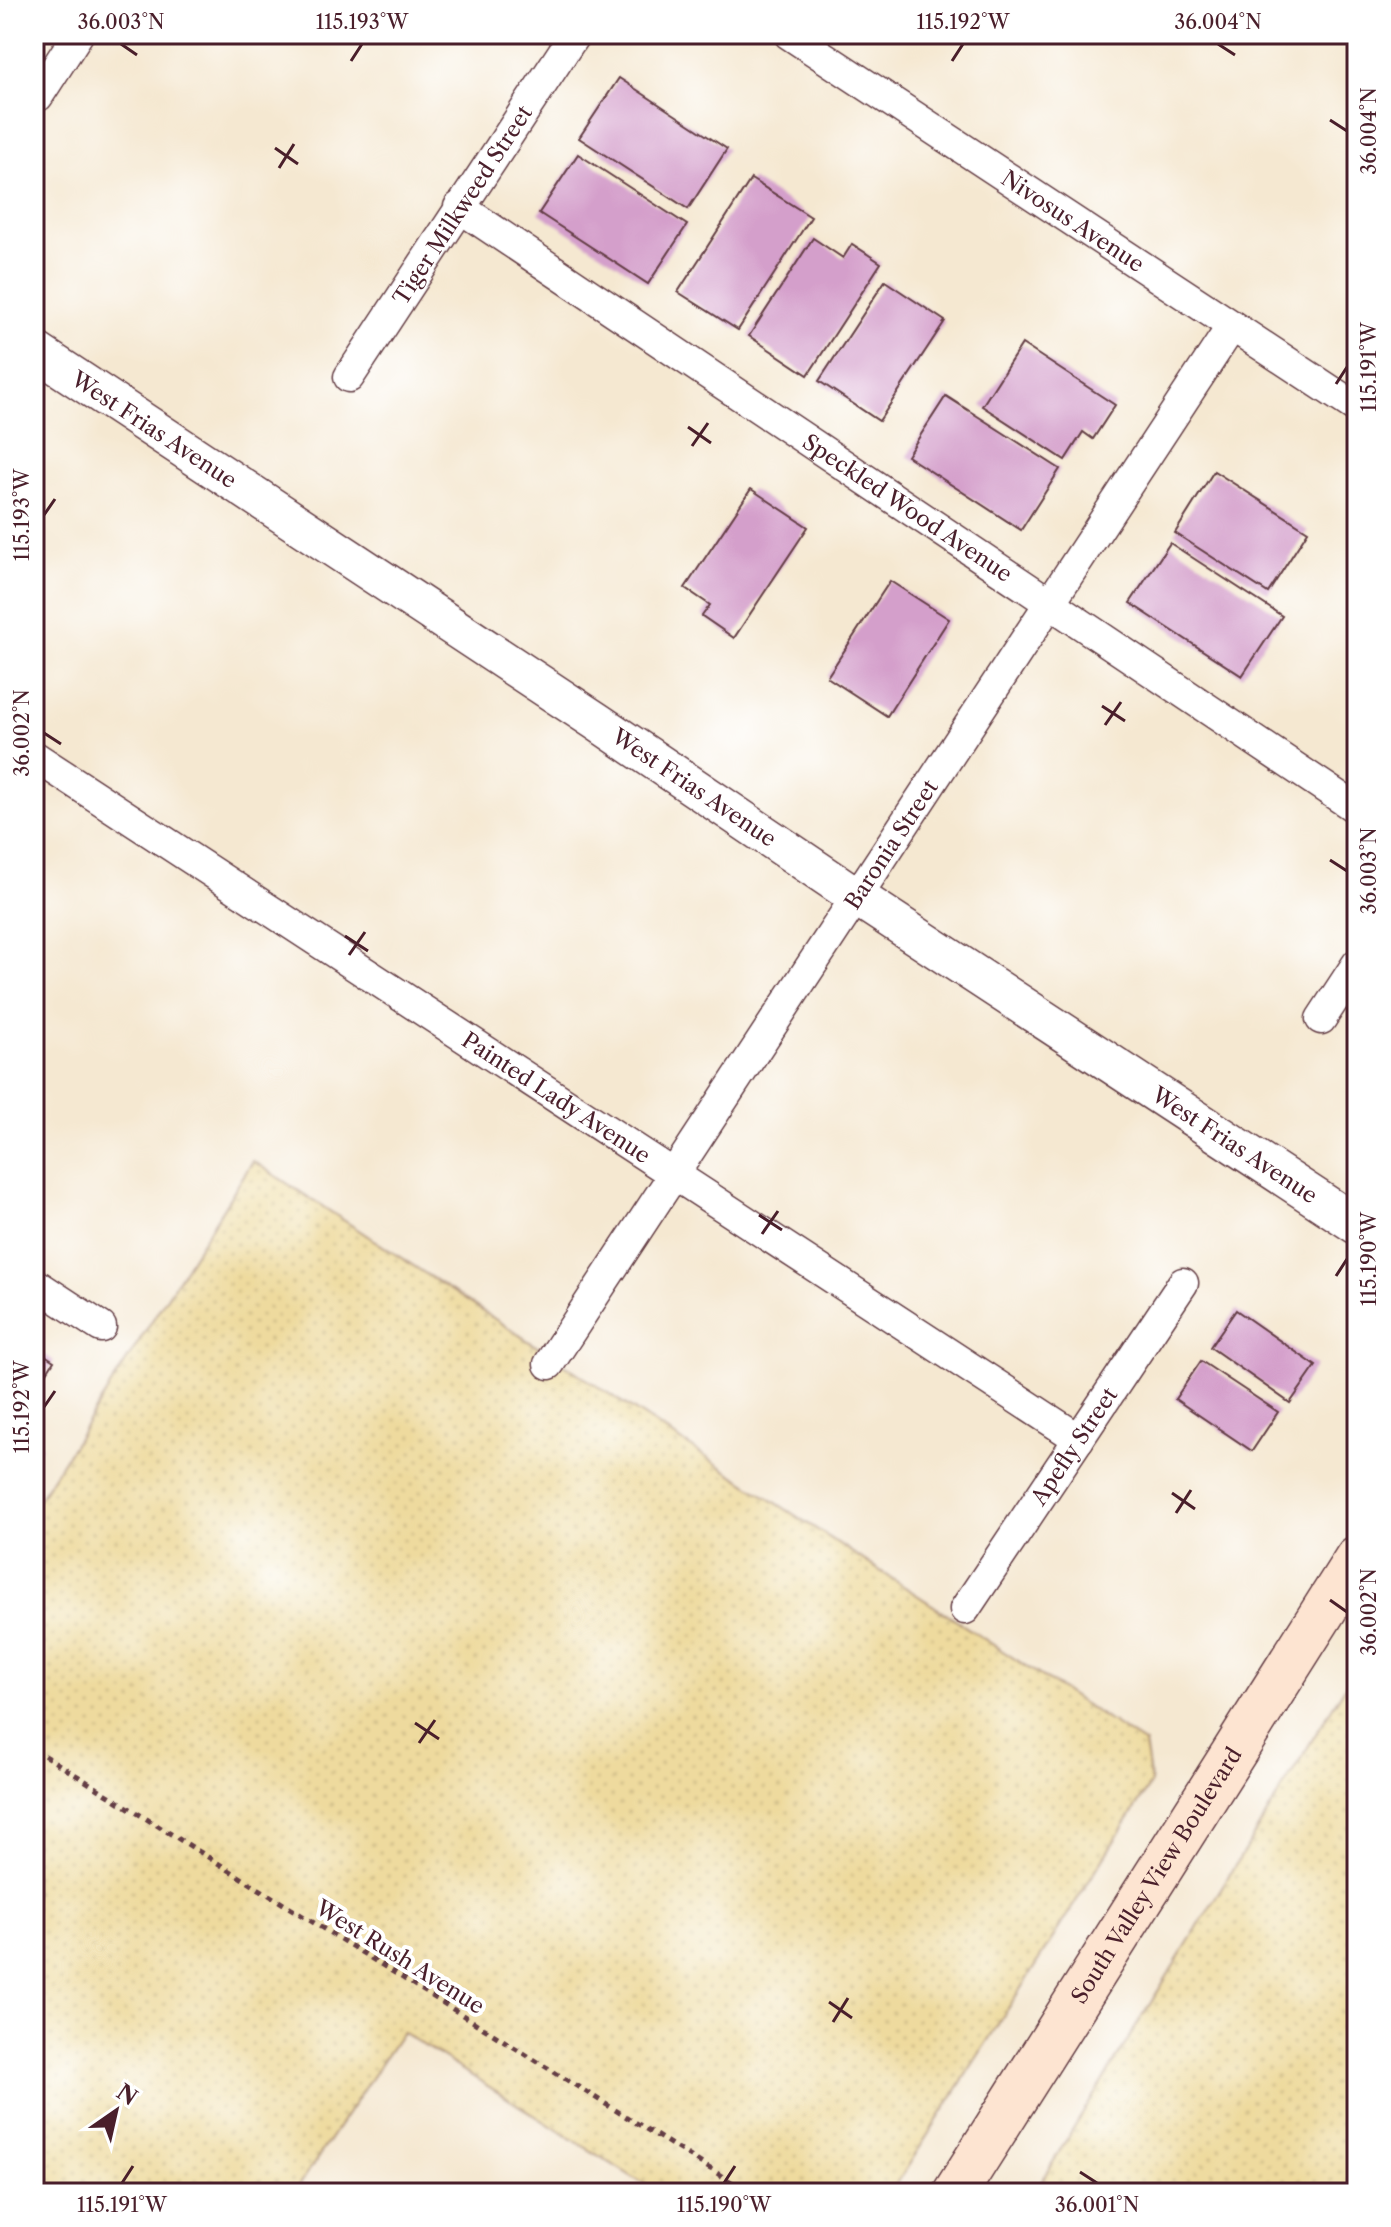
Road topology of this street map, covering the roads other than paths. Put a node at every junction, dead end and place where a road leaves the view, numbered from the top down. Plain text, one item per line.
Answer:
1 (78, 34) edge
2 (575, 34) edge
3 (789, 34) edge
4 (38, 96) dead end
5 (459, 207) junction
6 (1232, 326) junction
7 (34, 350) edge
8 (349, 377) dead end
9 (1357, 408) edge
10 (1049, 603) junction
11 (34, 756) edge
12 (1357, 809) edge
13 (857, 897) junction
14 (1357, 964) edge
15 (1321, 1019) dead end
16 (674, 1175) junction
17 (1357, 1225) edge
18 (34, 1283) edge
19 (1183, 1283) dead end
20 (101, 1327) dead end
21 (549, 1364) dead end
22 (1079, 1439) junction
23 (1357, 1558) edge
24 (965, 1609) dead end
25 (955, 2193) edge

1 - 4 street
2 - 5 street, Tiger Milkweed Street
3 - 6 street, Nivosus Avenue
5 - 8 street, Tiger Milkweed Street
5 - 10 street, Speckled Wood Avenue
6 - 9 street, Nivosus Avenue
6 - 10 street, Baronia Street
7 - 13 street, West Frias Avenue
10 - 12 street, Speckled Wood Avenue
10 - 13 street, Baronia Street
11 - 16 street, Painted Lady Avenue
13 - 16 street, Baronia Street
13 - 17 street, West Frias Avenue
14 - 15 street
16 - 21 street, Baronia Street
16 - 22 street, Painted Lady Avenue
18 - 20 street
19 - 22 street, Apefly Street
22 - 24 street, Apefly Street
23 - 25 main road, South Valley View Boulevard

